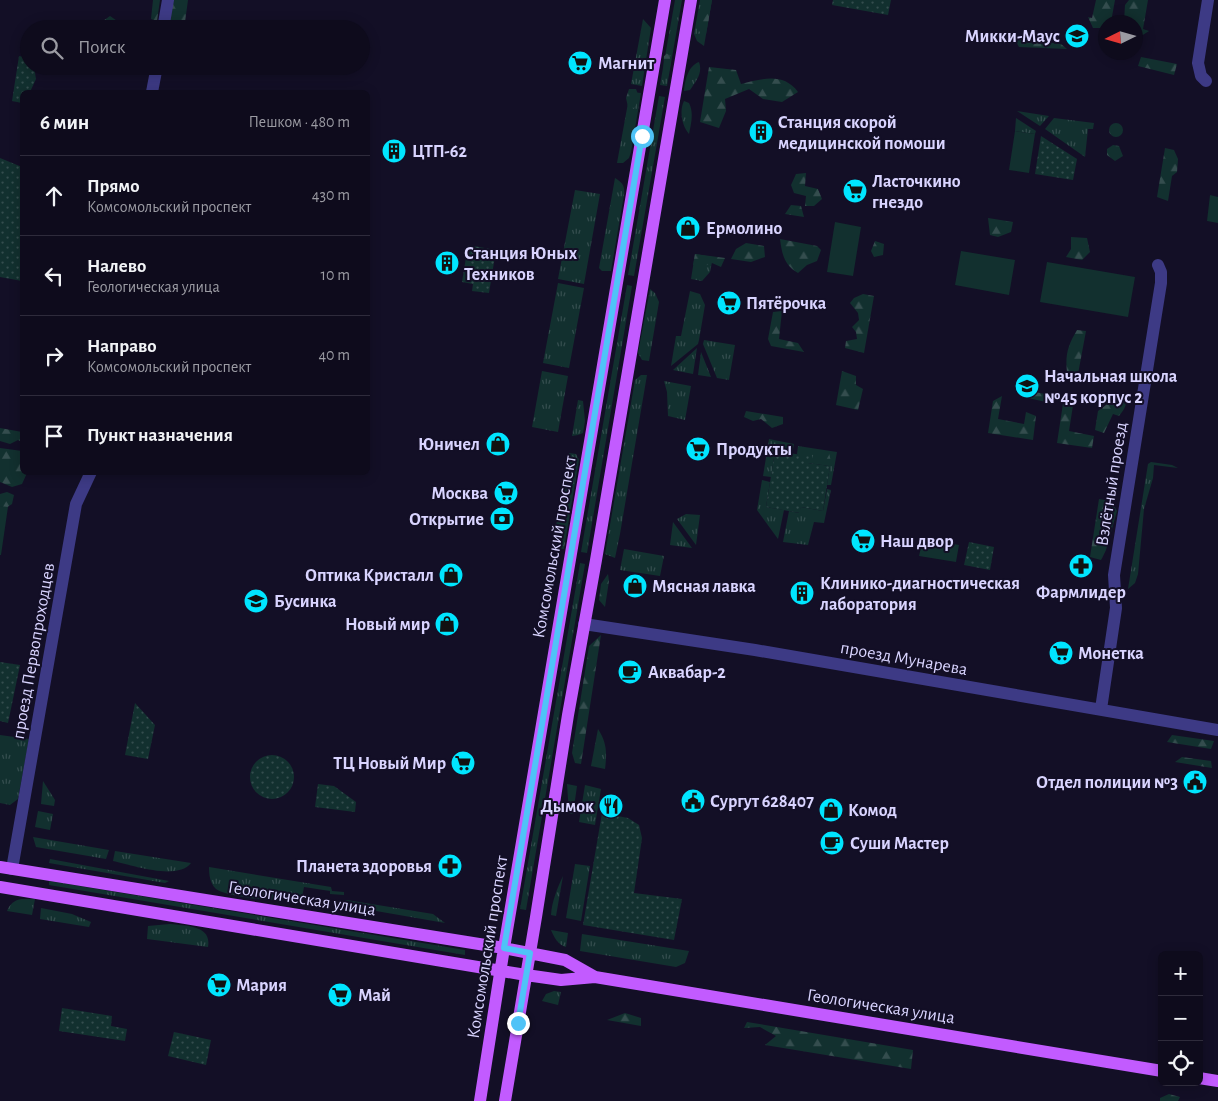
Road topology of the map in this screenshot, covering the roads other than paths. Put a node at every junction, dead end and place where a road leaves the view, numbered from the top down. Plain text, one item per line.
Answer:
1 (168, 0) edge
2 (665, 0) edge
3 (691, 0) edge
4 (1208, 0) edge
5 (165, 20) edge
6 (155, 75) edge
7 (1206, 81) dead end
8 (152, 90) edge
9 (1158, 265) dead end
10 (90, 475) edge
11 (584, 624) junction
12 (1101, 709) junction
13 (1218, 730) edge
14 (6, 868) edge
15 (0, 886) edge
16 (504, 948) junction
17 (530, 953) junction
18 (500, 970) junction
19 (526, 975) junction
20 (595, 976) junction
21 (1158, 1070) edge
22 (1203, 1079) edge
23 (1218, 1081) edge
24 (480, 1101) edge
25 (505, 1101) edge

1 - 5 street
2 - 16 main road, Комсомольский проспект
3 - 11 main road
4 - 7 street
6 - 8 street
9 - 12 street, Взлётный проезд
10 - 14 street, проезд Первопроходцев
11 - 12 street, проезд Мунарева
11 - 17 main road
12 - 13 street, проезд Мунарева
14 - 16 main road, Геологическая улица
15 - 18 main road, Геологическая улица
16 - 17 main road, Геологическая улица
16 - 18 main road, Комсомольский проспект
17 - 19 main road
17 - 20 main road, Геологическая улица
18 - 19 main road, Геологическая улица
18 - 24 main road, Комсомольский проспект
19 - 20 main road, Геологическая улица
19 - 25 main road
20 - 21 main road, Геологическая улица
22 - 23 main road

